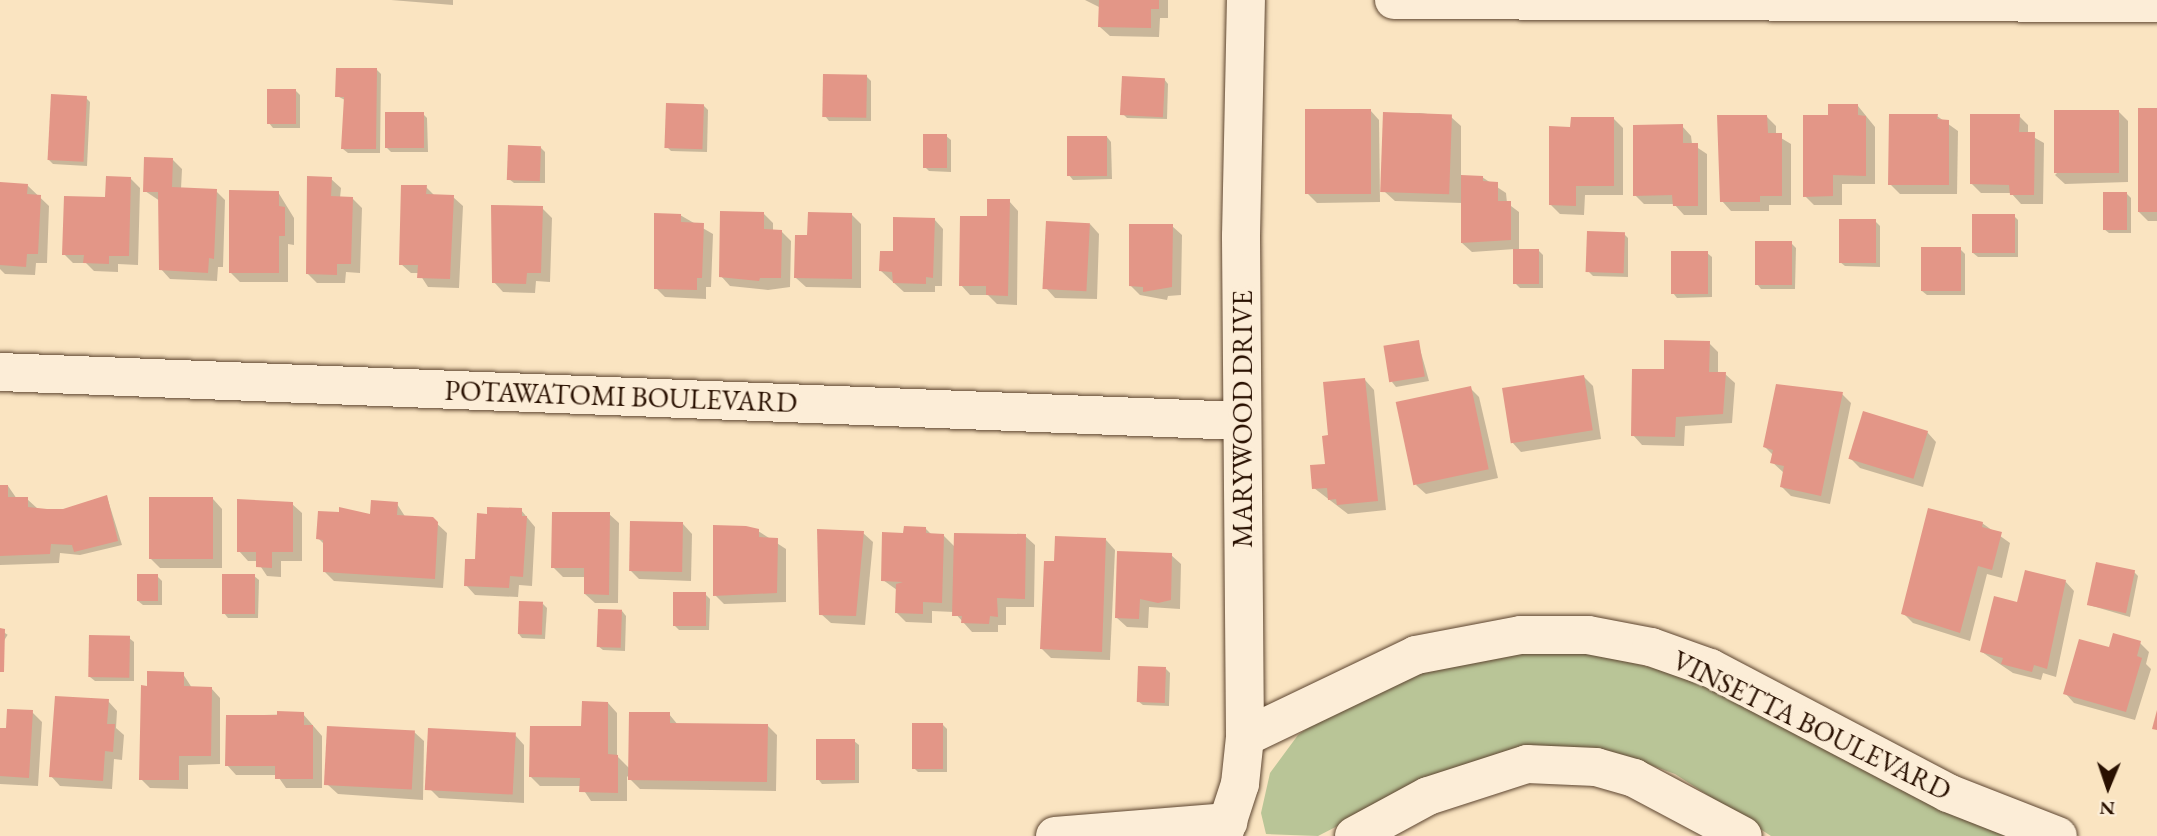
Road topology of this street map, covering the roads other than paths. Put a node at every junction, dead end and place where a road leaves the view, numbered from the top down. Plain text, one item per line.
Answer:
1 (1246, 0) edge
2 (1394, 0) edge
3 (2157, 3) edge
4 (0, 372) edge
5 (1242, 421) junction
6 (1245, 737) junction
7 (1226, 829) edge
8 (1055, 836) edge
9 (1354, 836) edge
10 (1743, 836) edge
11 (2058, 836) edge

1 - 5 street, MARYWOOD DRIVE
2 - 3 street
4 - 5 street, POTAWATOMI BOULEVARD
5 - 6 street, MARYWOOD DRIVE
6 - 7 street, MARYWOOD DRIVE
6 - 11 street, VINSETTA BOULEVARD
7 - 8 street
9 - 10 street

